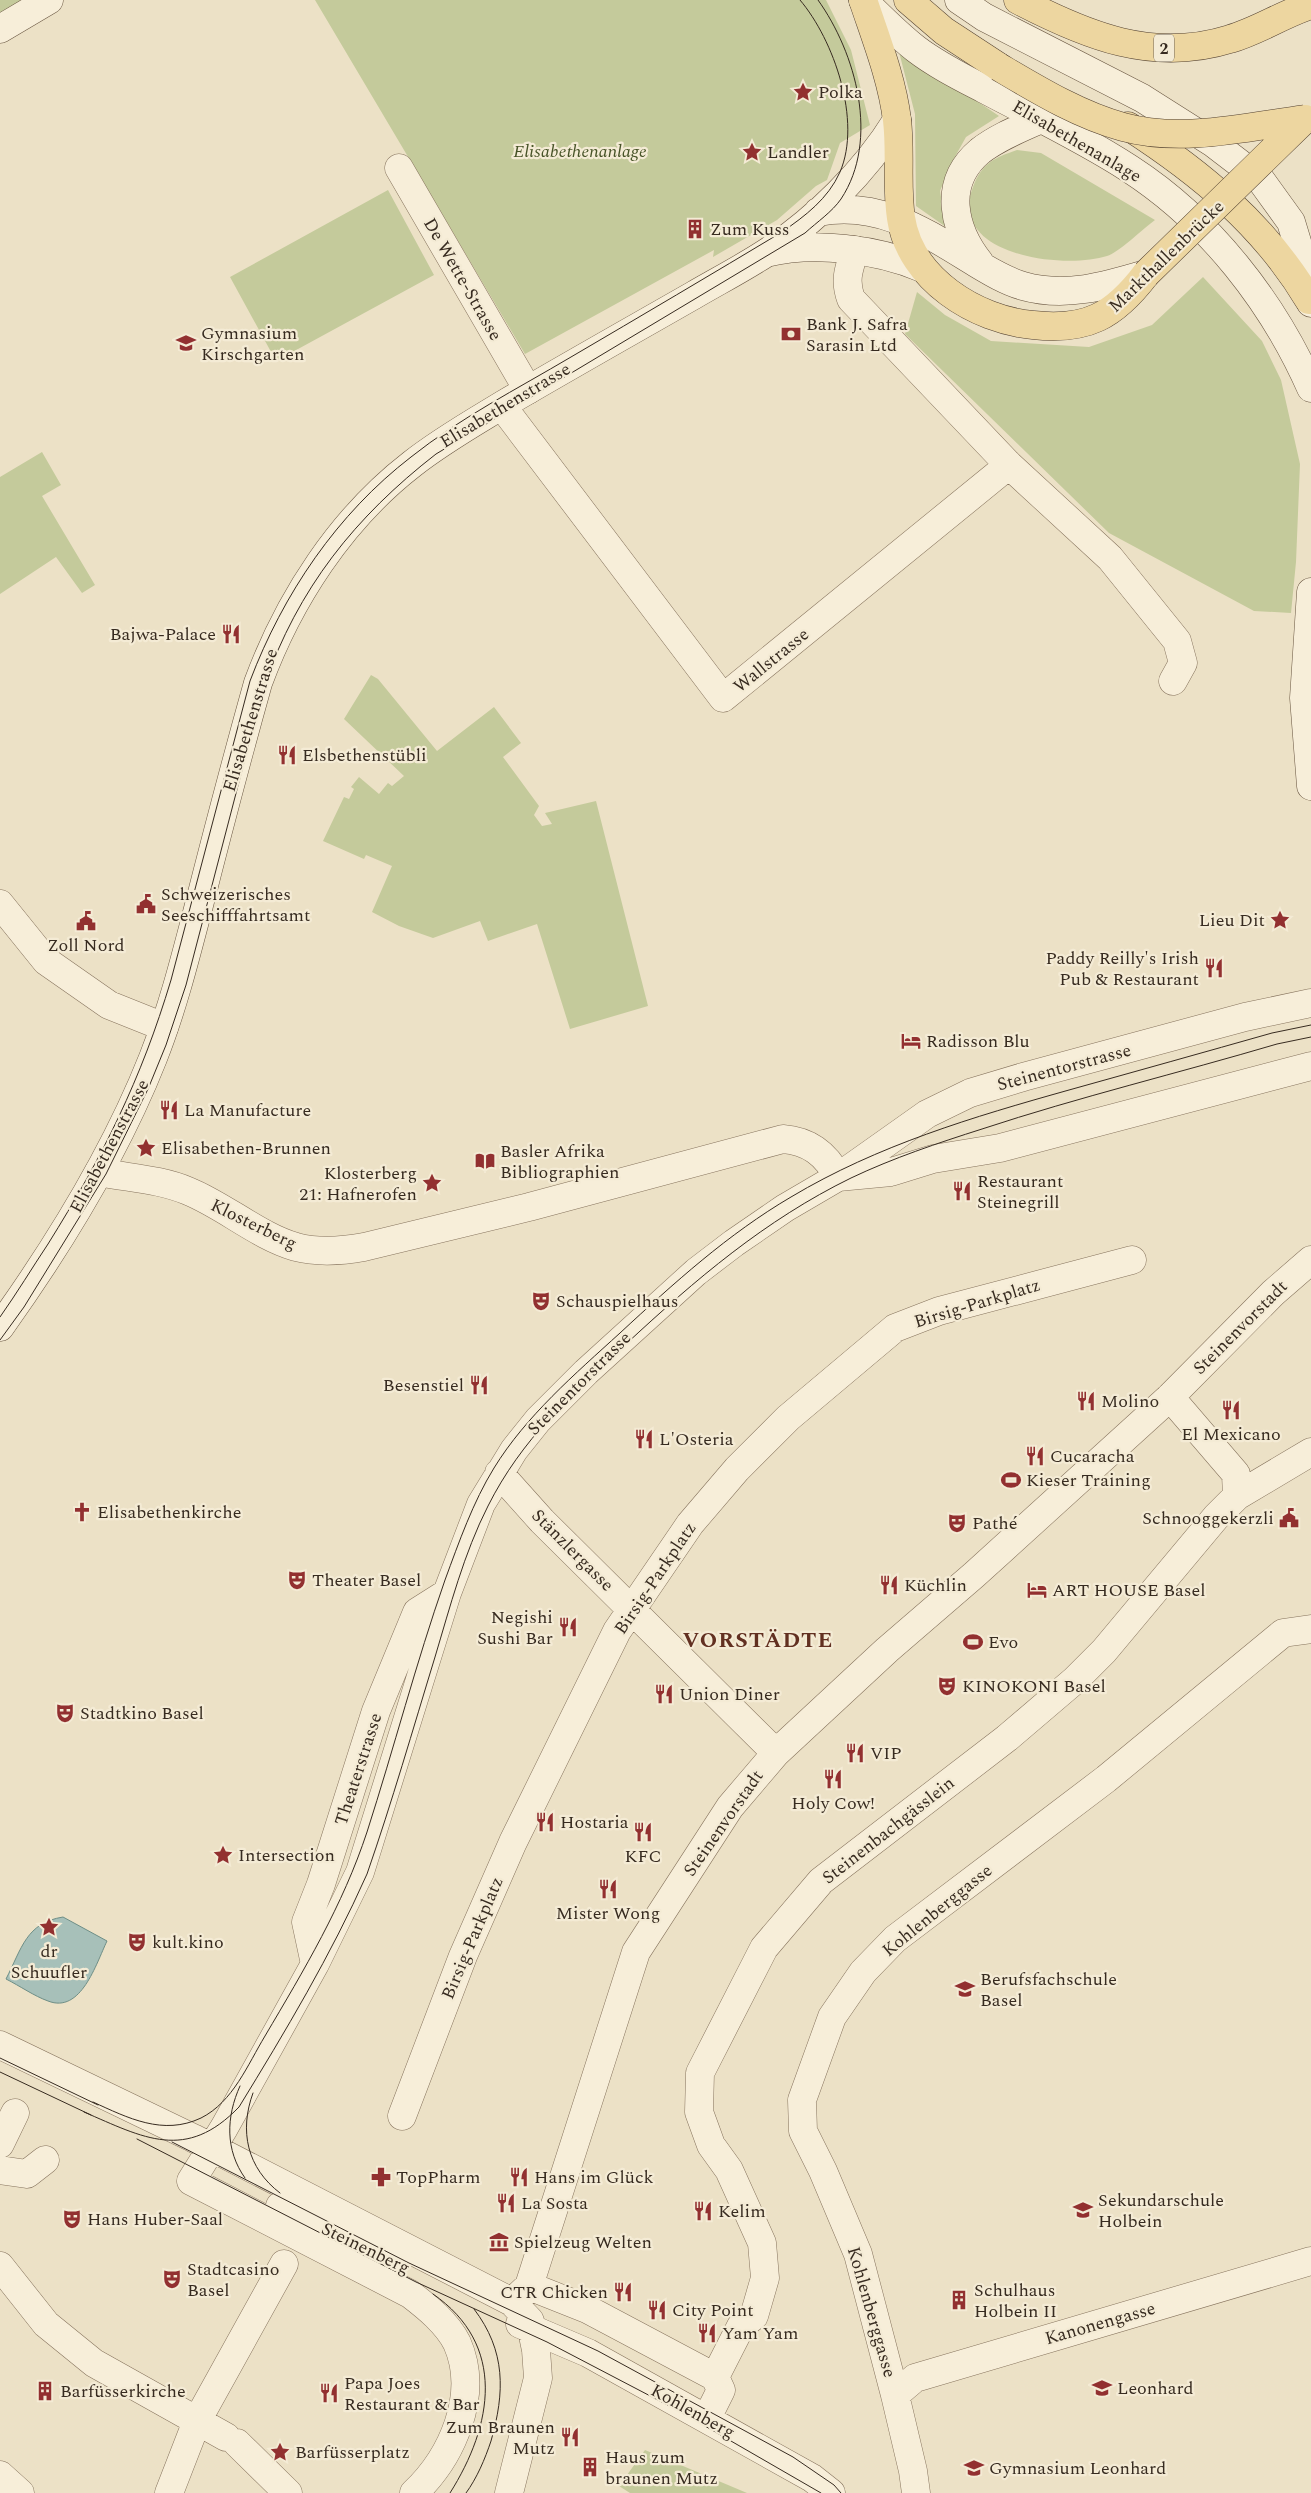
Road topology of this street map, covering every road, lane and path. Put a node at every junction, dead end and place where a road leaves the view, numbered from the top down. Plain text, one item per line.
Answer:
1 (49, 0) edge
2 (863, 0) edge
3 (908, 0) edge
4 (959, 0) edge
5 (1018, 0) edge
6 (1311, 4) edge
7 (0, 29) edge
8 (1010, 68) junction
9 (1308, 116) edge
10 (1041, 119) junction
11 (897, 120) junction
12 (399, 168) dead end
13 (818, 212) junction
14 (901, 220) junction
15 (855, 250) junction
16 (766, 253) junction
17 (982, 266) junction
18 (922, 268) junction
19 (1146, 274) junction
20 (1310, 301) edge
21 (1311, 388) edge
22 (528, 390) junction
23 (502, 406) junction
24 (1009, 465) junction
25 (1311, 592) edge
26 (1173, 681) dead end
27 (1311, 786) edge
28 (0, 904) edge
29 (1308, 1000) edge
30 (164, 1027) junction
31 (1311, 1066) edge
32 (99, 1172) junction
33 (838, 1177) junction
34 (1132, 1260) dead end
35 (1311, 1260) edge
36 (0, 1327) edge
37 (1170, 1397) junction
38 (1311, 1452) edge
39 (499, 1474) junction
40 (1237, 1496) junction
41 (632, 1610) junction
42 (1311, 1629) edge
43 (776, 1753) junction
44 (0, 2045) edge
45 (15, 2113) dead end
46 (402, 2116) dead end
47 (0, 2144) edge
48 (45, 2160) dead end
49 (201, 2165) junction
50 (0, 2170) edge
51 (1311, 2261) edge
52 (284, 2264) dead end
53 (0, 2266) edge
54 (521, 2294) junction
55 (540, 2340) junction
56 (714, 2377) junction
57 (894, 2395) junction
58 (707, 2418) junction
59 (197, 2421) junction
60 (0, 2475) edge
61 (20, 2493) edge
62 (170, 2493) edge
63 (288, 2493) edge
64 (414, 2493) edge
65 (509, 2493) edge
66 (831, 2493) edge
67 (916, 2493) edge

1 - 7 street
2 - 10 street, Elisabethenanlage
2 - 11 main road, Markthallenbrücke
3 - 8 main road, Elisabethenanlage
4 - 20 street
5 - 6 main road, 2
8 - 9 main road, Elisabethenanlage, bridge
8 - 20 main road
9 - 19 main road, Markthallenbrücke, bridge
10 - 17 street
10 - 21 street, Elisabethenanlage
11 - 13 street, Elisabethenstrasse
11 - 14 main road, Markthallenbrücke
12 - 22 street, De Wette-Strasse
13 - 14 street
13 - 16 street, Elisabethenstrasse
14 - 17 street
14 - 18 main road, Markthallenbrücke
15 - 16 street, Elisabethenstrasse
15 - 18 street, Elisabethenstrasse
15 - 24 street
16 - 22 street, Elisabethenstrasse
17 - 19 street
18 - 19 main road, Markthallenbrücke
22 - 23 street, Elisabethenstrasse
23 - 24 street, Wallstrasse
23 - 30 street, Elisabethenstrasse
24 - 26 street
25 - 27 street
28 - 30 street
29 - 33 street, Steinentorstrasse
30 - 32 street, Elisabethenstrasse
31 - 33 street, Steinentorstrasse
32 - 33 street, Klosterberg
32 - 36 street, Elisabethenstrasse
33 - 39 street, Steinentorstrasse
34 - 41 street, Birsig-Parkplatz
35 - 37 street, Steinenvorstadt
37 - 40 street
37 - 43 street, Steinenvorstadt
38 - 40 street, Steinenbachgässlein
39 - 41 street, Stänzlergasse
39 - 49 street, Theaterstrasse
40 - 56 street, Steinenbachgässlein
41 - 43 street, Stänzlergasse
41 - 46 street, Birsig-Parkplatz
42 - 57 street, Kohlenberggasse
43 - 54 street, Steinenvorstadt
44 - 49 street, Steinenberg
45 - 47 street
48 - 50 street
49 - 54 street, Steinenberg
49 - 55 street, Steinenberg
49 - 64 street, Steinenberg
51 - 57 street, Kanonengasse
52 - 59 street
53 - 59 street
54 - 55 street
54 - 56 street
55 - 58 street, Kohlenberg
55 - 65 street
56 - 58 street
57 - 67 street, Kohlenberggasse
58 - 66 street, Kohlenberg
59 - 62 street
59 - 63 street
60 - 61 street

